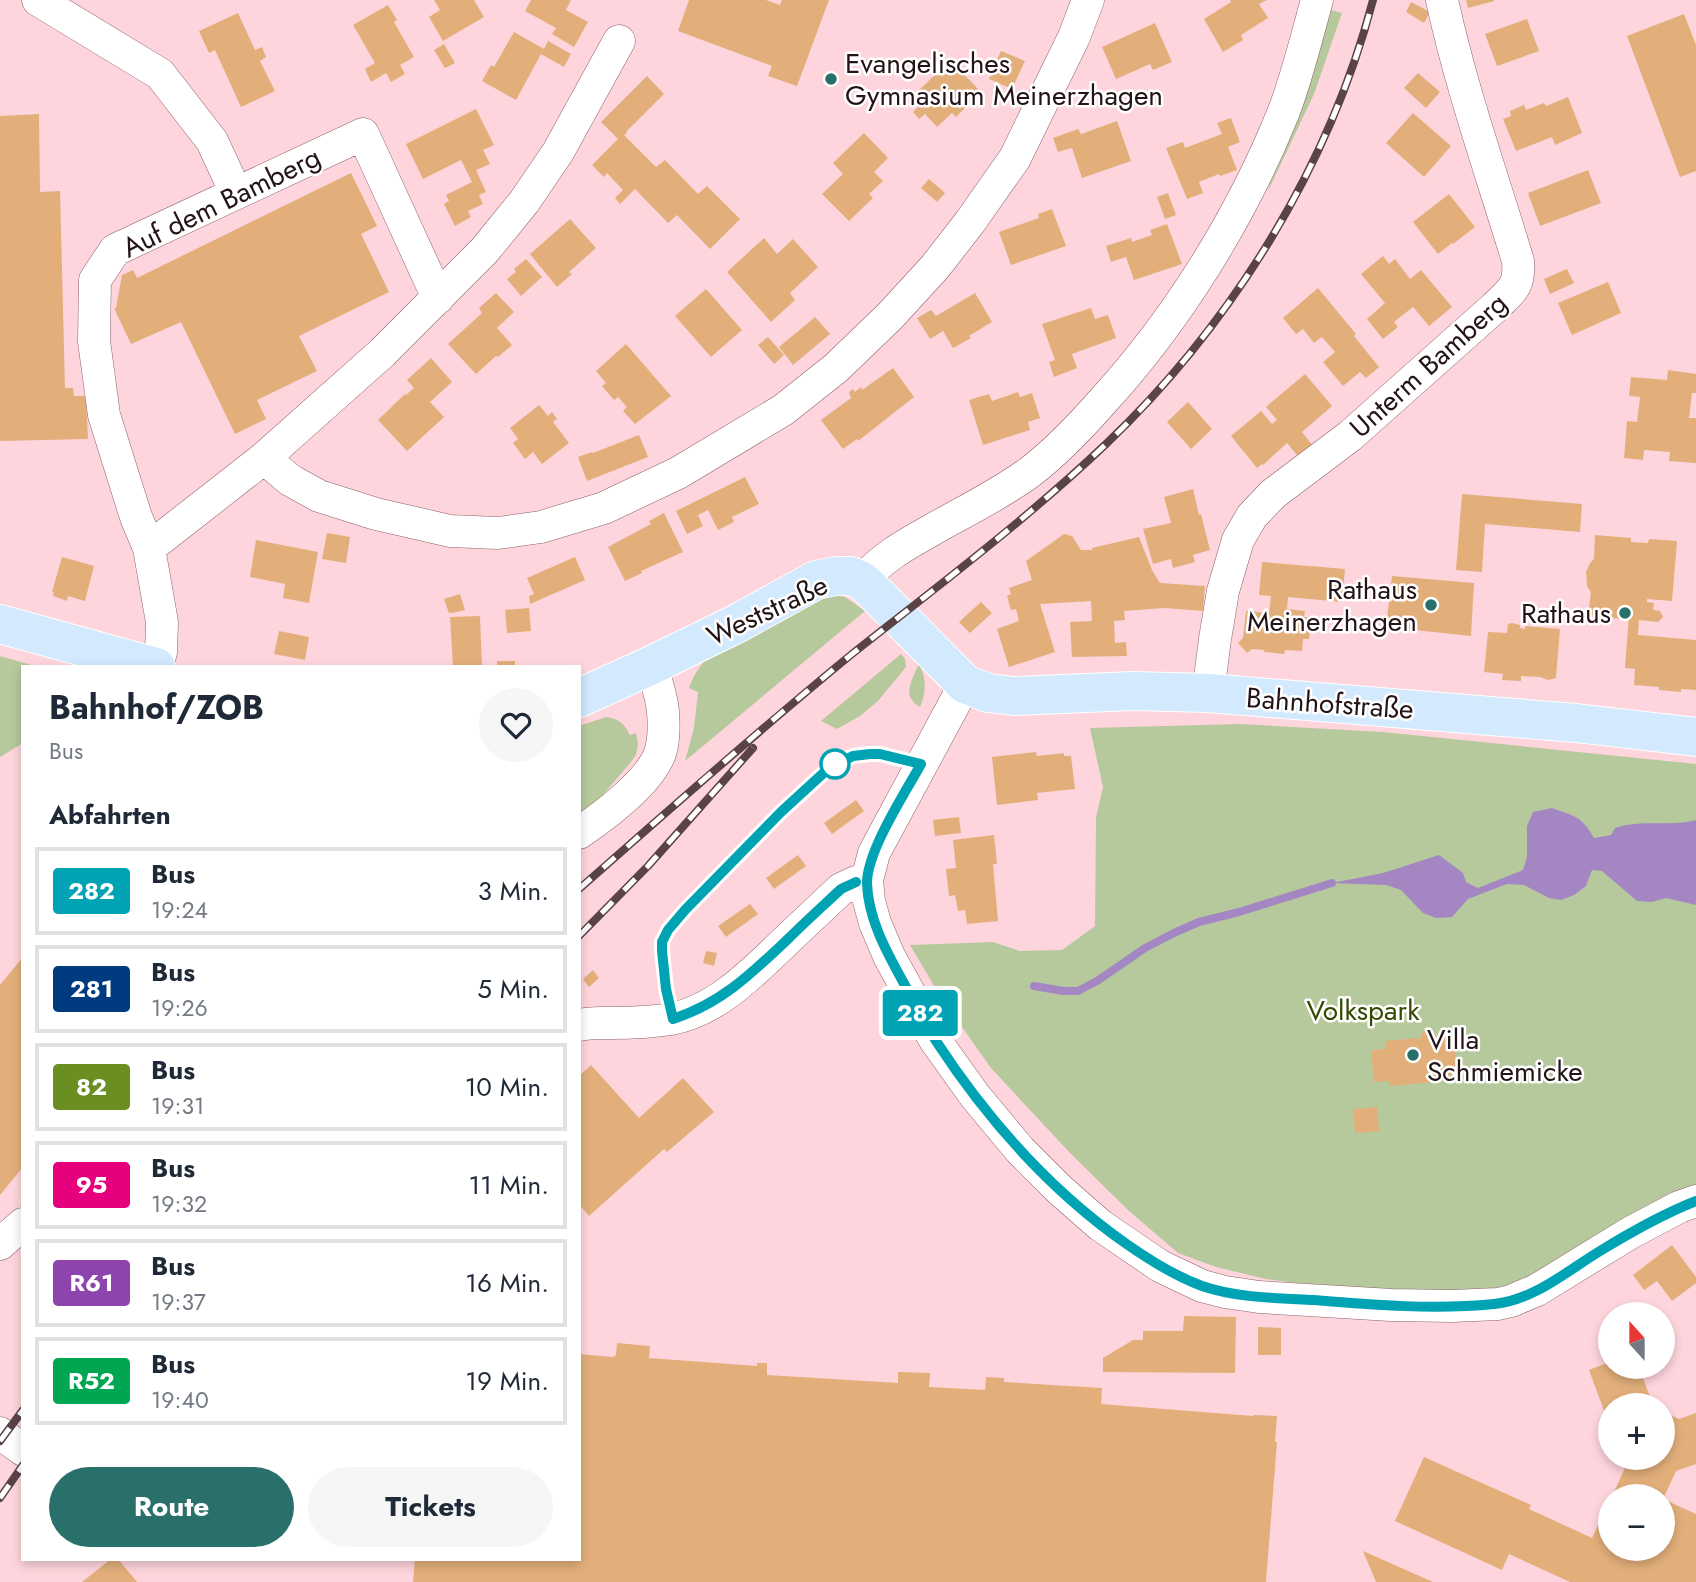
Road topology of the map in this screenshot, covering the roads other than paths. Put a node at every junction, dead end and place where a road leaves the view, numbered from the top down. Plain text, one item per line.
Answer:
1 (38, 0) edge
2 (1088, 0) edge
3 (1317, 0) edge
4 (1442, 0) edge
5 (619, 41) dead end
6 (236, 193) junction
7 (438, 298) junction
8 (264, 458) junction
9 (149, 548) junction
10 (862, 581) junction
11 (0, 624) edge
12 (150, 665) edge
13 (158, 665) edge
14 (652, 665) junction
15 (965, 684) junction
16 (1208, 693) junction
17 (581, 697) edge
18 (1696, 737) edge
19 (581, 832) edge
20 (867, 880) junction
21 (581, 1024) edge
22 (1696, 1201) edge
23 (21, 1226) edge
24 (0, 1244) edge
25 (0, 1433) edge
26 (21, 1449) edge

1 - 6 street
2 - 8 street
3 - 10 street
4 - 16 street, Unterm Bamberg
5 - 7 street
6 - 7 street, Auf dem Bamberg
6 - 9 street, Auf dem Bamberg
7 - 8 street
8 - 9 street
9 - 13 street, Auf dem Bamberg
10 - 14 main road, Weststraße
10 - 15 main road, Weststraße
11 - 12 main road
14 - 17 main road, Weststraße
14 - 19 street
15 - 16 main road, Bahnhofstraße
15 - 20 street
16 - 18 main road, Bahnhofstraße
20 - 21 street
20 - 22 street
23 - 24 street
25 - 26 street

